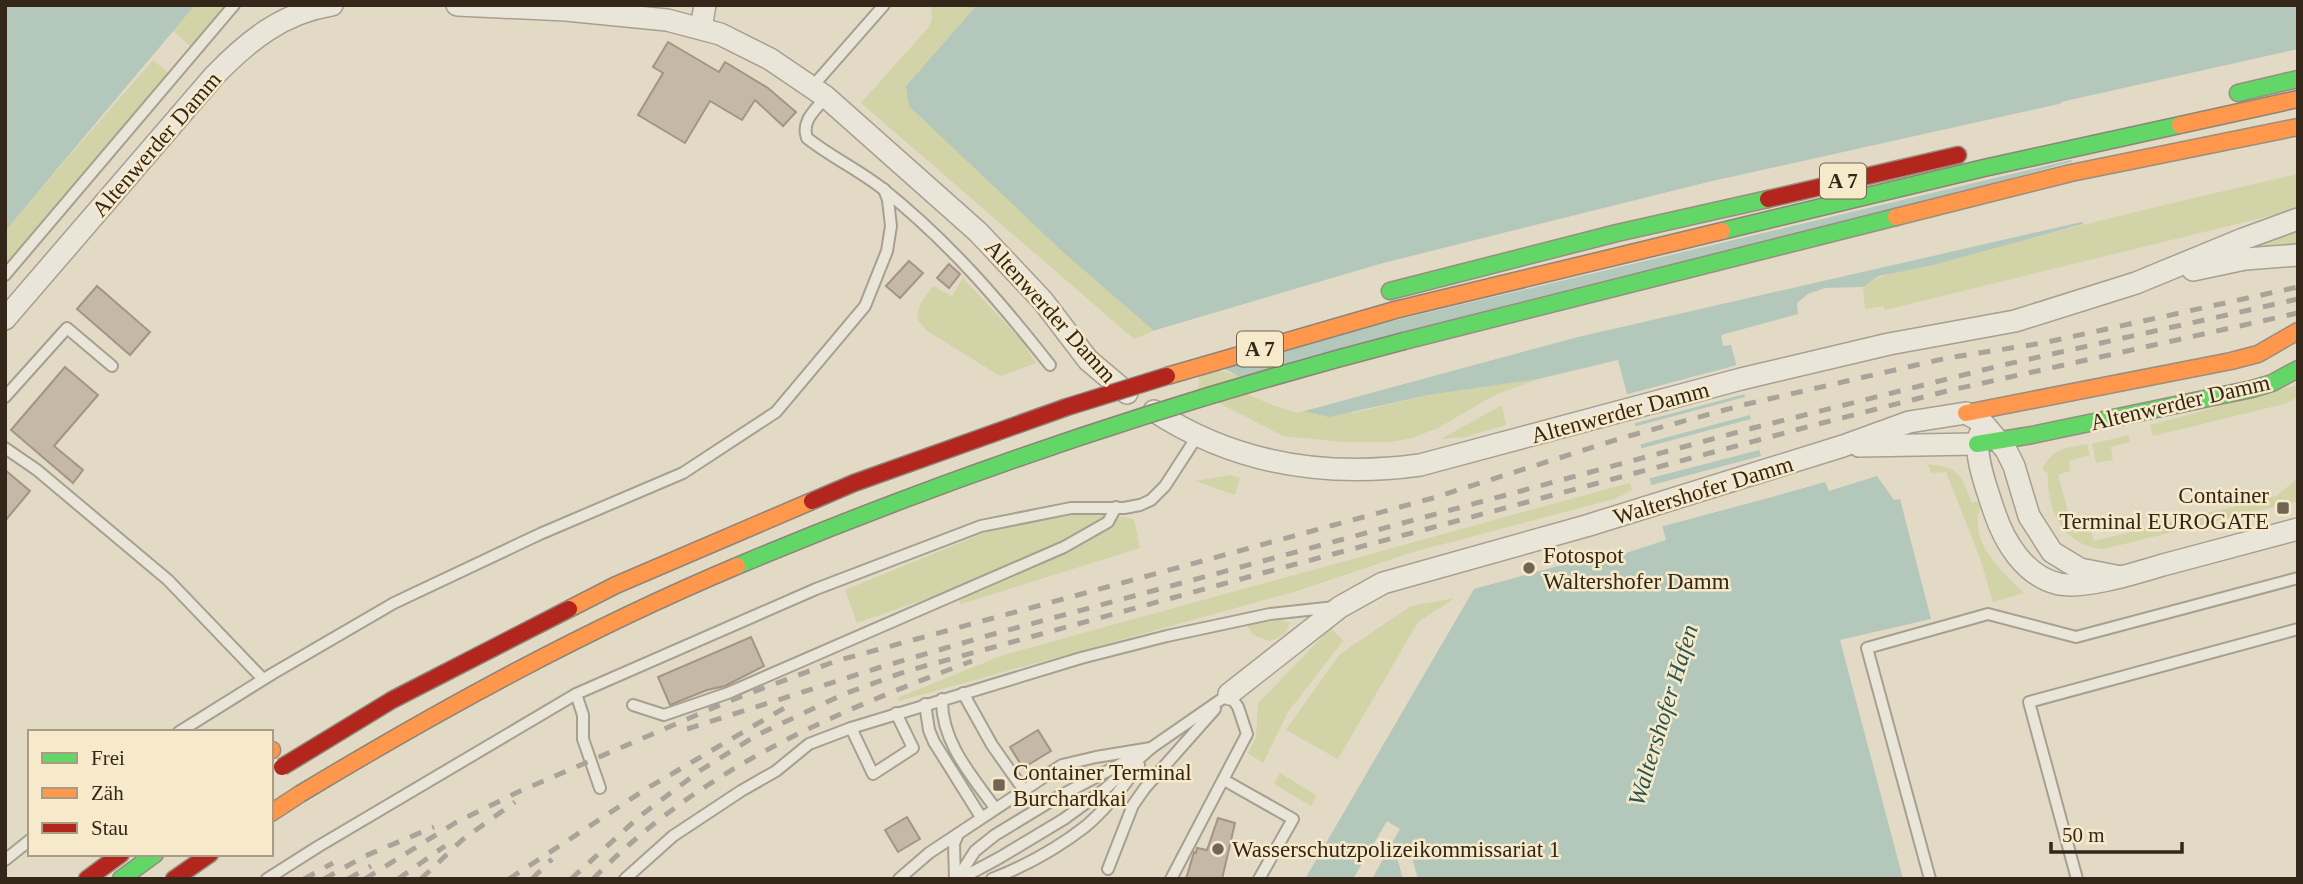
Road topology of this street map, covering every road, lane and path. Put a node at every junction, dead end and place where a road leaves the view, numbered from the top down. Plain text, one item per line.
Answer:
1 (234, 5) edge
2 (332, 5) edge
3 (457, 5) edge
4 (705, 5) edge
5 (884, 5) edge
6 (701, 28) junction
7 (2298, 79) edge
8 (819, 92) junction
9 (2218, 97) dead end
10 (2298, 99) edge
11 (2298, 127) edge
12 (1977, 151) dead end
13 (884, 189) junction
14 (2298, 219) edge
15 (2298, 255) edge
16 (5, 275) edge
17 (2136, 283) junction
18 (1378, 294) dead end
19 (5, 318) edge
20 (2298, 331) edge
21 (1051, 365) dead end
22 (112, 366) dead end
23 (2298, 369) edge
24 (1123, 371) dead end
25 (1084, 383) dead end
26 (5, 397) edge
27 (2031, 399) junction
28 (1966, 413) junction
29 (1198, 435) junction
30 (2032, 436) junction
31 (1988, 437) junction
32 (1843, 446) junction
33 (5, 448) edge
34 (2020, 483) junction
35 (1116, 508) junction
36 (2298, 529) edge
37 (2121, 577) junction
38 (2298, 578) edge
39 (1340, 607) junction
40 (2298, 629) edge
41 (263, 680) junction
42 (963, 693) junction
43 (576, 694) junction
44 (1229, 694) junction
45 (942, 699) junction
46 (925, 704) junction
47 (633, 705) dead end
48 (896, 713) junction
49 (851, 728) junction
50 (182, 730) edge
51 (1151, 748) junction
52 (273, 773) edge
53 (1224, 780) junction
54 (600, 788) dead end
55 (1023, 789) junction
56 (995, 808) junction
57 (273, 812) edge
58 (981, 817) junction
59 (960, 832) junction
60 (28, 842) edge
61 (118, 856) edge
62 (152, 856) edge
63 (207, 856) edge
64 (5, 860) edge
65 (1108, 869) dead end
66 (87, 879) edge
67 (121, 879) edge
68 (174, 879) edge
69 (267, 879) edge
70 (625, 879) edge
71 (899, 879) edge
72 (957, 879) edge
73 (992, 879) edge
74 (1171, 879) edge
75 (1259, 879) edge
76 (1930, 879) edge
77 (2077, 879) edge

1 - 16 lane
2 - 19 street, Altenwerder Damm
3 - 6 street, Altenwerder Damm
4 - 6 street
5 - 8 lane
6 - 8 street, Altenwerder Damm
7 - 9 main road
8 - 13 lane
8 - 29 street, Altenwerder Damm
10 - 52 main road, A 7, bridge
11 - 57 main road, A 7, bridge
12 - 18 main road, A 7
13 - 21 lane
13 - 41 lane
14 - 17 street, Altenwerder Damm
15 - 17 street, Altenwerder Damm
17 - 29 street, Altenwerder Damm
20 - 27 main road, Altenwerder Damm
22 - 26 lane
23 - 30 main road, Altenwerder Damm
24 - 25 main road
27 - 28 main road, Altenwerder Damm
27 - 31 street
28 - 31 street
28 - 32 street, Waltershofer Damm
29 - 35 lane
30 - 31 main road, Altenwerder Damm
30 - 34 street
31 - 32 street, Waltershofer Damm
31 - 34 street
31 - 37 street
32 - 39 street, Waltershofer Damm
33 - 41 lane
34 - 37 street
35 - 43 lane
35 - 47 lane
36 - 37 street
38 - 76 lane
39 - 42 lane
39 - 44 street, Waltershofer Damm
40 - 77 lane
41 - 50 lane
42 - 45 lane
42 - 55 lane
43 - 54 lane
43 - 69 lane
44 - 51 lane
44 - 53 lane
44 - 65 lane
45 - 46 lane
45 - 56 lane
46 - 48 lane
46 - 58 lane
48 - 49 lane
48 - 49 lane
49 - 70 lane
51 - 55 lane
51 - 72 lane
51 - 72 lane
51 - 73 lane
53 - 74 lane
53 - 75 lane
55 - 56 lane
56 - 58 lane
58 - 59 lane
59 - 71 lane
59 - 72 lane
60 - 64 lane
61 - 66 main road
62 - 67 main road
63 - 68 main road

